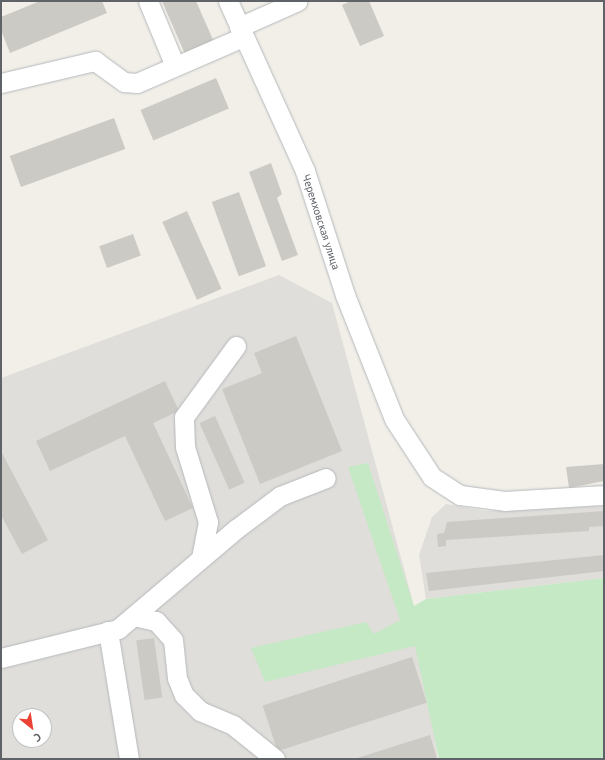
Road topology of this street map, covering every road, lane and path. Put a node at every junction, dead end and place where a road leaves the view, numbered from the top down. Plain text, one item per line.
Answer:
1 (148, 1) edge
2 (228, 1) edge
3 (298, 1) edge
4 (241, 32) junction
5 (175, 66) junction
6 (1, 83) edge
7 (236, 346) dead end
8 (326, 478) dead end
9 (604, 495) edge
10 (201, 558) junction
11 (134, 616) junction
12 (108, 631) junction
13 (1, 658) edge
14 (129, 759) edge
15 (275, 759) edge

1 - 5 street
2 - 4 street, Черемховская улица
3 - 4 street
4 - 5 street
4 - 9 street, Черемховская улица
5 - 6 street
7 - 10 street
8 - 10 street
10 - 11 street
11 - 12 street
11 - 15 street
12 - 13 street
12 - 14 street

